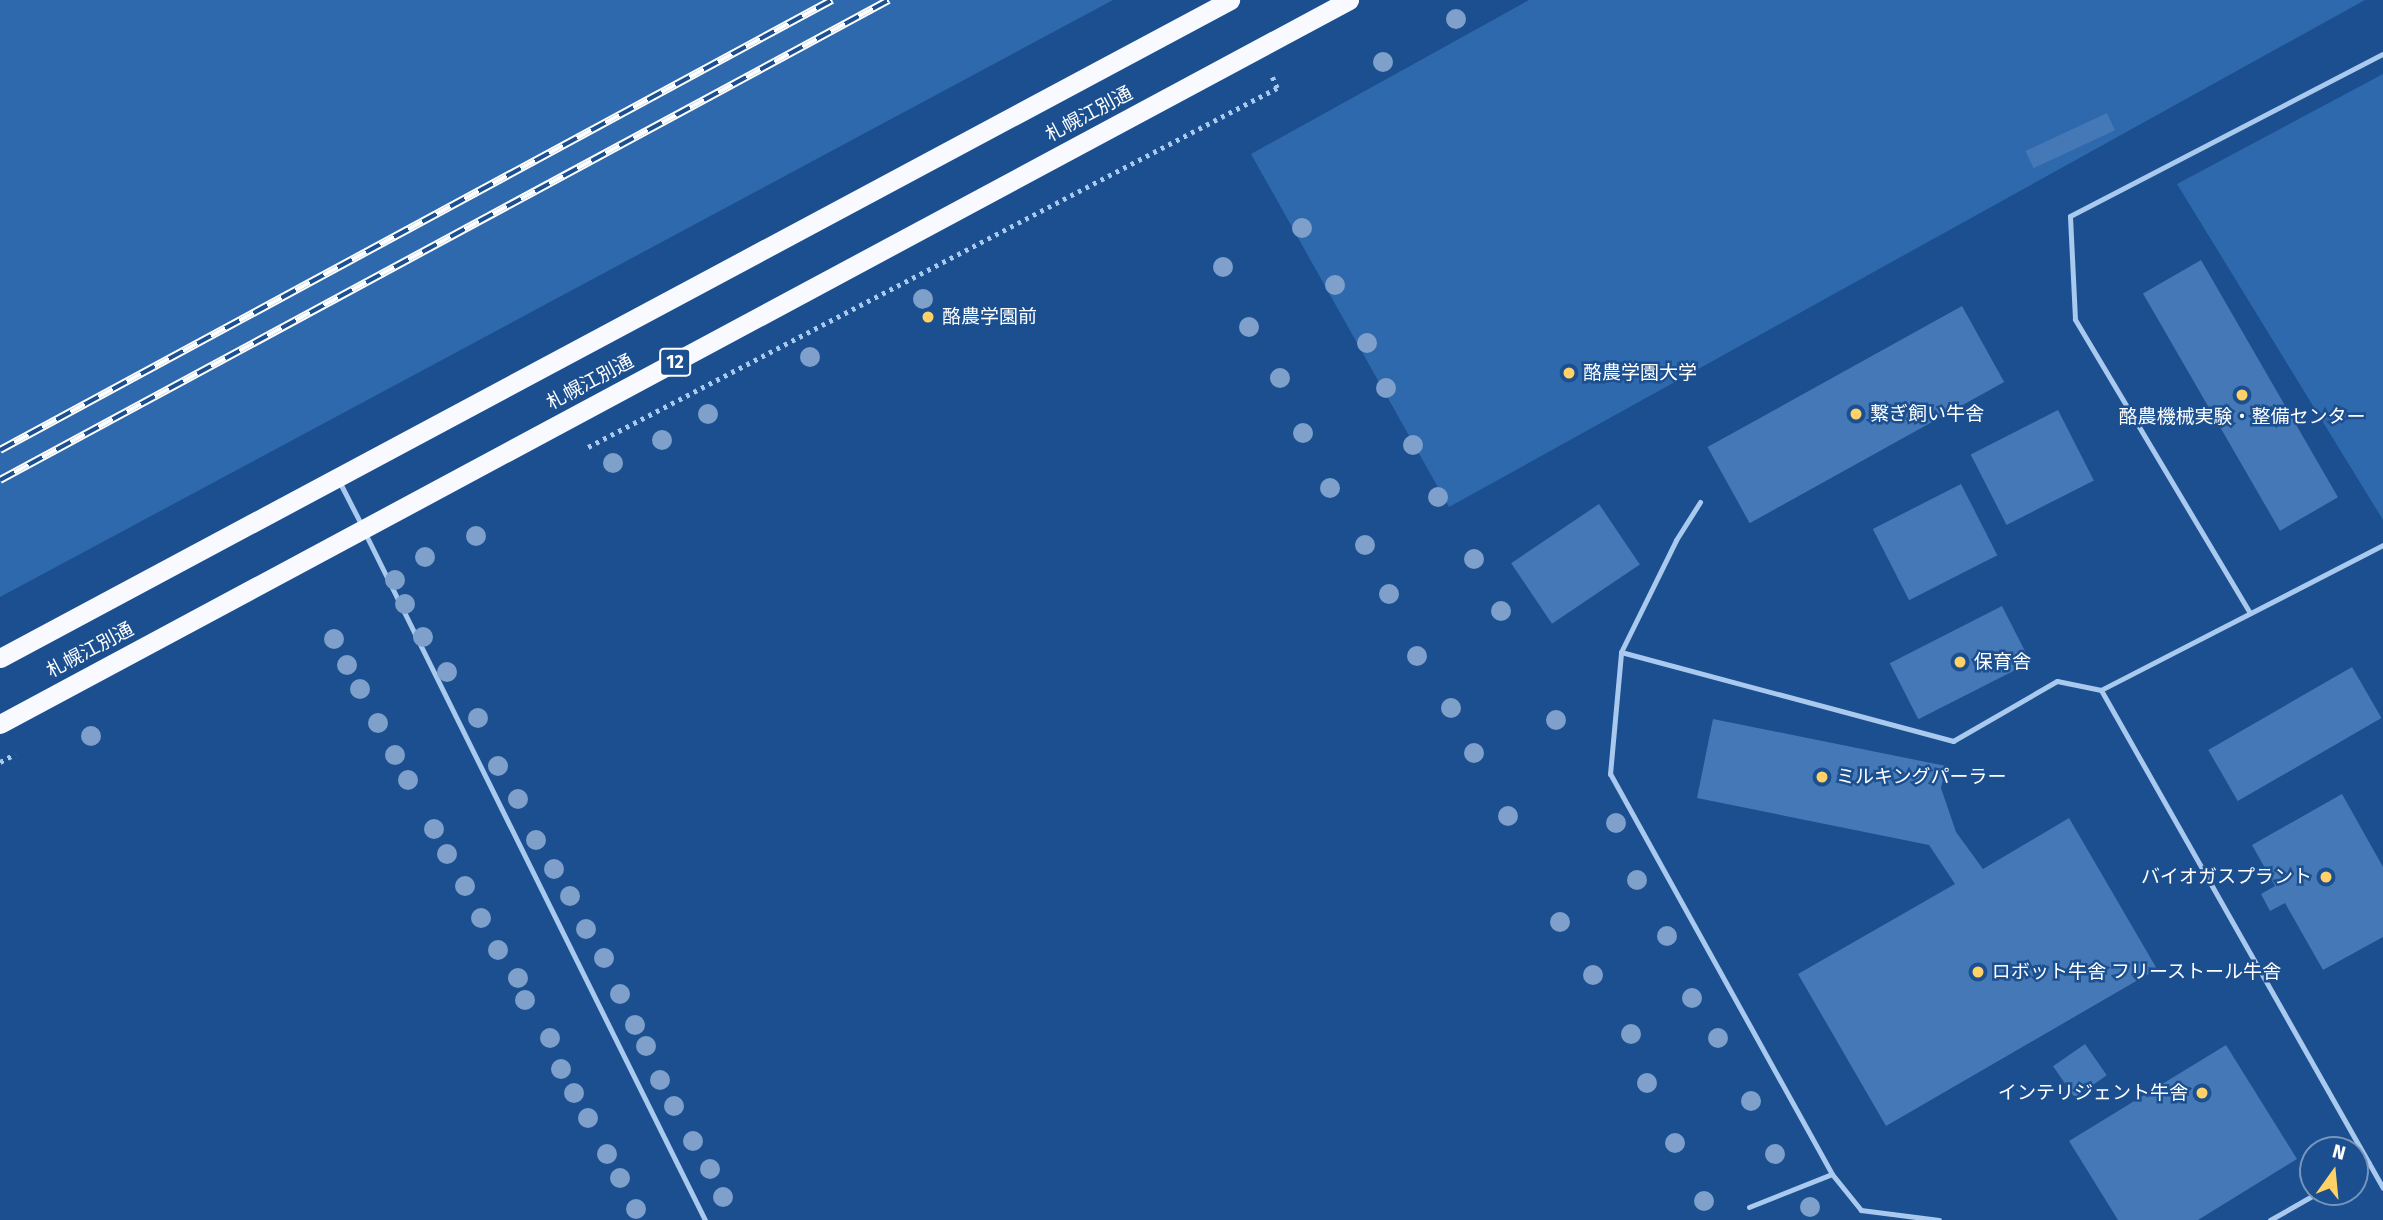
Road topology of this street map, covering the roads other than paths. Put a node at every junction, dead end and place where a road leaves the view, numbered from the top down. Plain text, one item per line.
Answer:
1 (1230, 0) edge
2 (1349, 0) edge
3 (2383, 54) edge
4 (337, 477) junction
5 (1700, 502) dead end
6 (363, 529) junction
7 (2383, 545) edge
8 (2250, 613) junction
9 (1621, 652) junction
10 (0, 658) edge
11 (2101, 690) junction
12 (0, 724) edge
13 (2354, 1136) edge
14 (2369, 1163) edge
15 (1832, 1174) junction
16 (2383, 1188) edge
17 (2299, 1203) edge
18 (1749, 1207) dead end
19 (705, 1220) edge
20 (1939, 1220) edge
21 (2270, 1220) edge

1 - 4 highway, 札幌江別通
2 - 6 highway, 札幌江別通 / 12
3 - 8 lane
4 - 6 lane
4 - 10 highway, 札幌江別通
5 - 9 lane
6 - 12 highway, 札幌江別通 / 12
6 - 19 lane
7 - 8 lane
8 - 11 lane
9 - 11 lane
9 - 15 lane
11 - 13 lane
14 - 16 lane
15 - 18 lane
15 - 20 lane
17 - 21 lane

